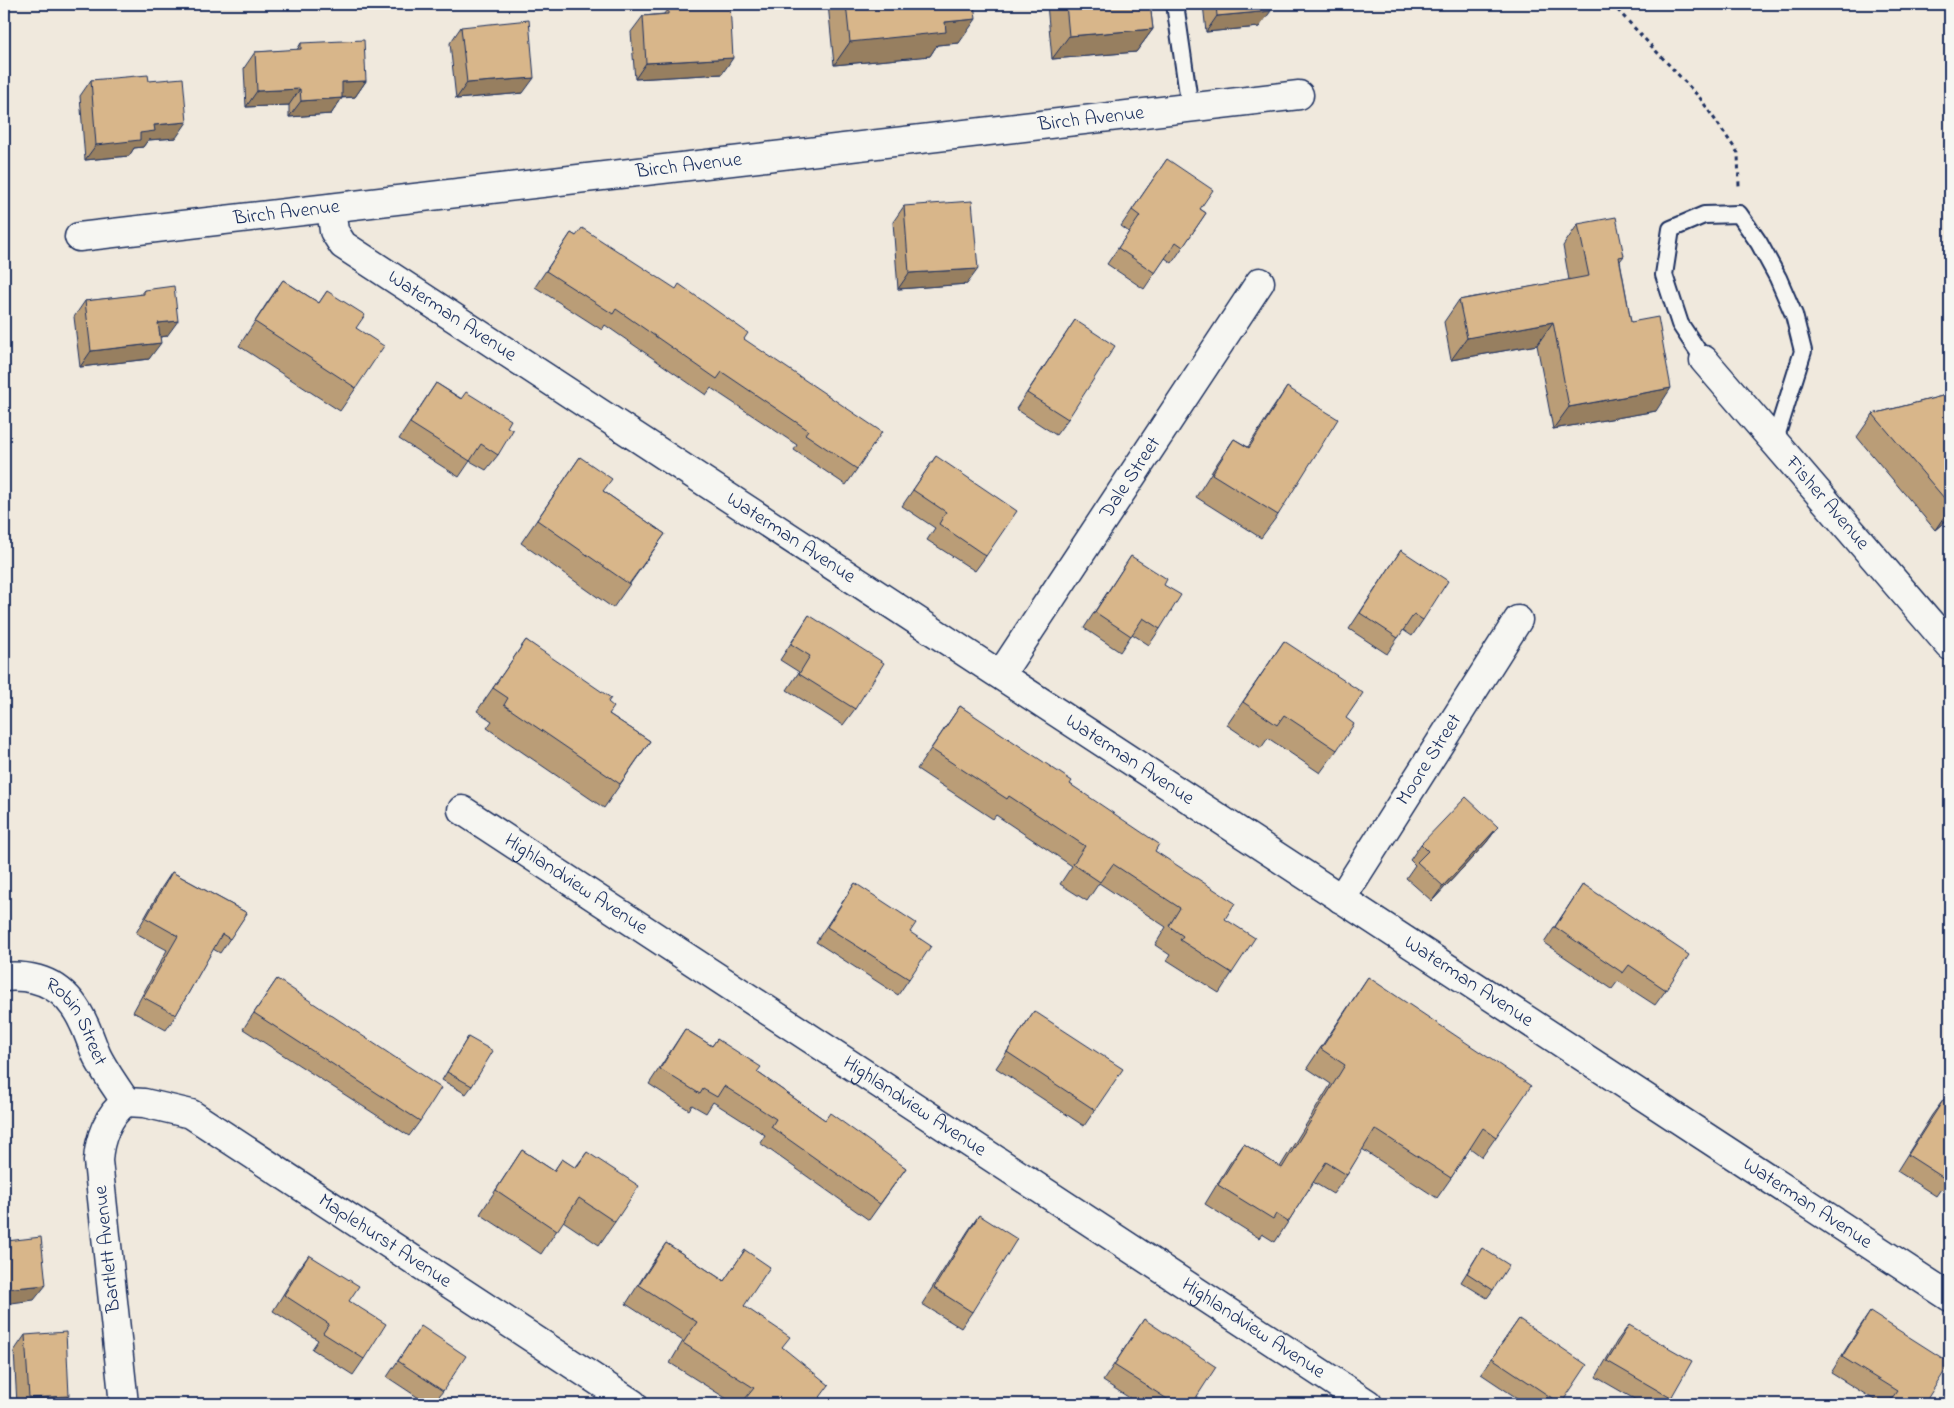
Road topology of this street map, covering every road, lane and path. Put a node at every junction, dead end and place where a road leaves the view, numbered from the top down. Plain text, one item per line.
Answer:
1 (1175, 4) edge
2 (1612, 4) edge
3 (1299, 95) dead end
4 (1190, 108) junction
5 (331, 208) junction
6 (1739, 214) junction
7 (79, 237) dead end
8 (1260, 282) dead end
9 (1704, 360) joint
10 (1775, 440) junction
11 (1518, 620) dead end
12 (1950, 646) edge
13 (1001, 674) junction
14 (462, 810) dead end
15 (1341, 899) junction
16 (4, 977) edge
17 (126, 1102) junction
18 (1950, 1297) edge
19 (124, 1404) edge
20 (633, 1404) edge
21 (1368, 1404) edge

1 - 4 lane
2 - 6 path
3 - 4 street, Birch Avenue
4 - 5 street, Birch Avenue
5 - 7 street, Birch Avenue
5 - 13 street, Waterman Avenue
6 - 9 lane
6 - 10 lane
8 - 13 street, Dale Street
9 - 10 street, Fisher Avenue
10 - 12 street, Fisher Avenue
11 - 15 street, Moore Street
13 - 15 street, Waterman Avenue
14 - 21 street, Highlandview Avenue
15 - 18 street, Waterman Avenue
16 - 17 street, Robin Street
17 - 19 street, Bartlett Avenue
17 - 20 street, Maplehurst Avenue

